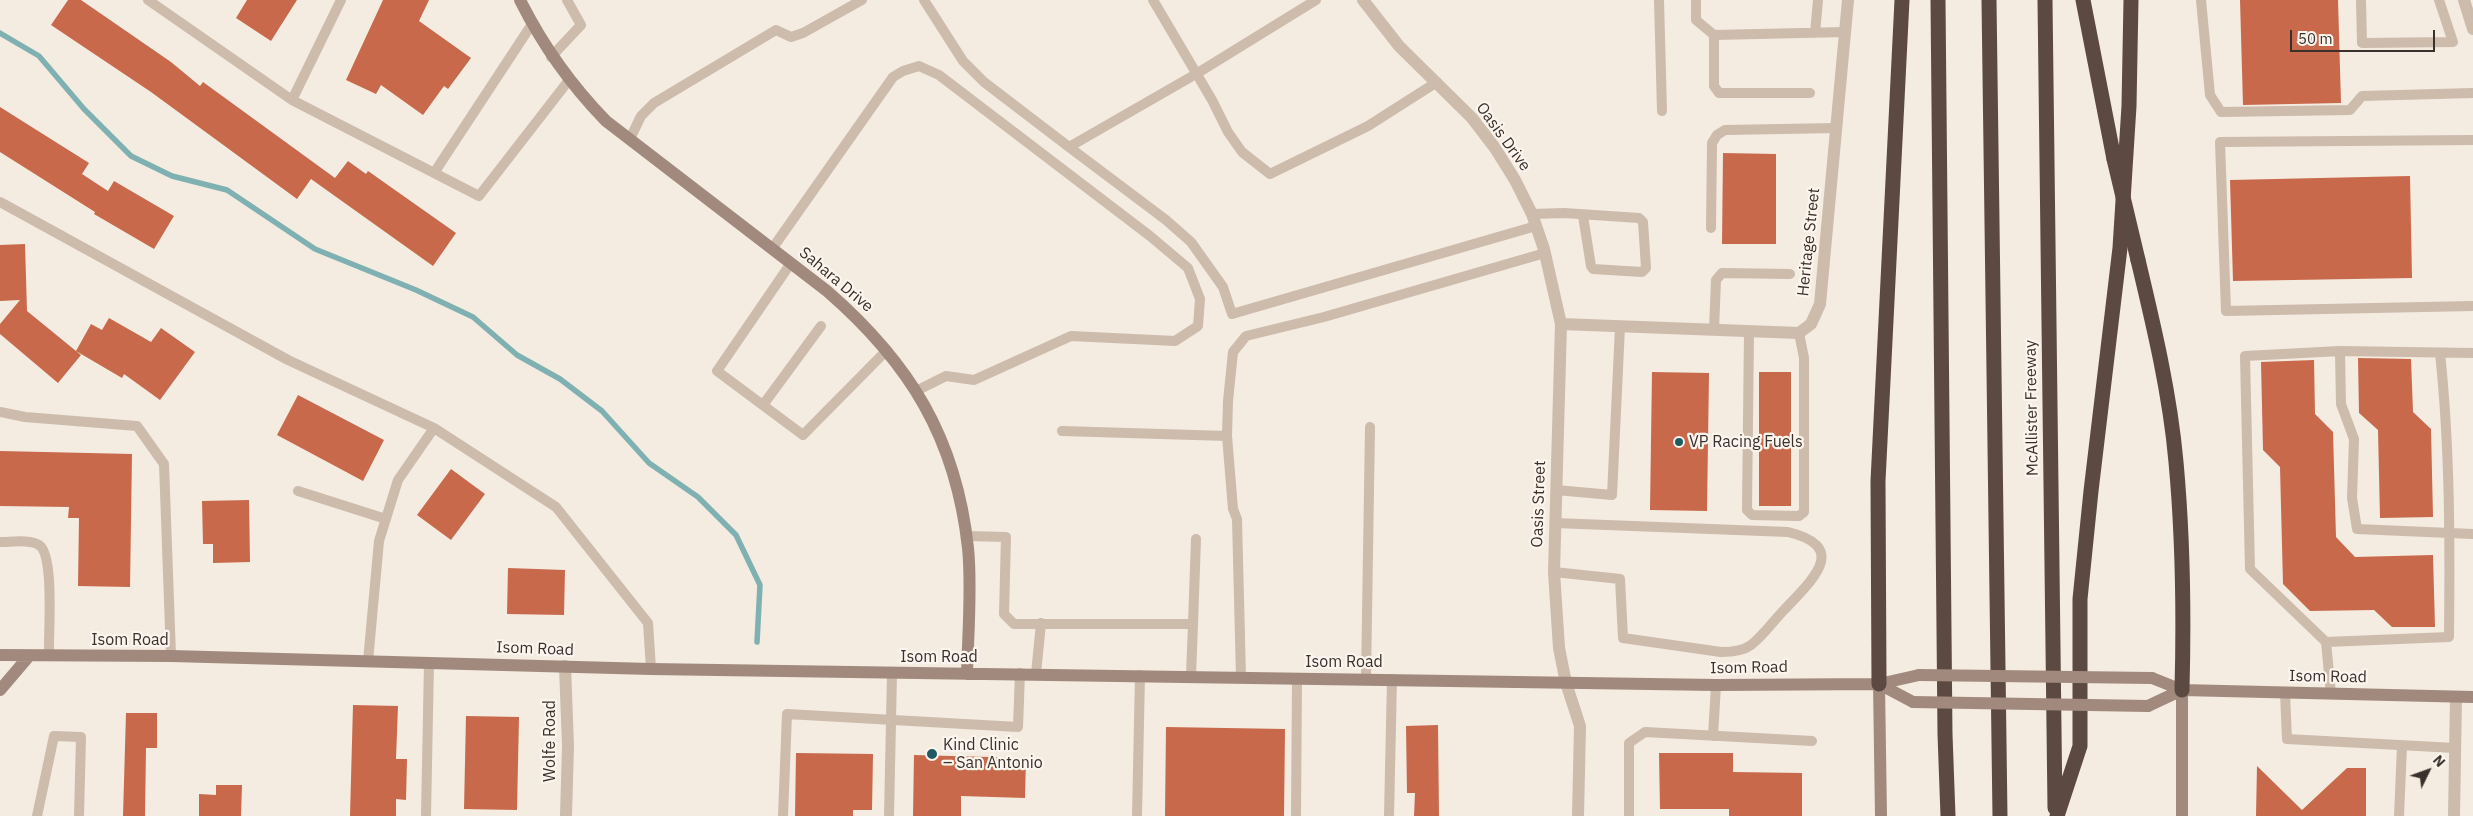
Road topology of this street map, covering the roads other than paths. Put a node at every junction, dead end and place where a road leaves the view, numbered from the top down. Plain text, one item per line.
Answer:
1 (148, 0) edge
2 (341, 0) edge
3 (520, 0) edge
4 (567, 0) edge
5 (862, 0) edge
6 (924, 0) edge
7 (1153, 0) edge
8 (1316, 0) edge
9 (1363, 0) edge
10 (1659, 0) edge
11 (1696, 0) edge
12 (1818, 0) edge
13 (1848, 0) edge
14 (1902, 0) edge
15 (1938, 0) edge
16 (1989, 0) edge
17 (2045, 0) edge
18 (2083, 0) edge
19 (2131, 0) edge
20 (2201, 0) edge
21 (2361, 0) edge
22 (2439, 0) edge
23 (2464, 0) edge
24 (532, 24) junction
25 (2473, 29) edge
26 (1845, 32) junction
27 (1815, 33) junction
28 (1714, 35) junction
29 (551, 57) junction
30 (1196, 74) junction
31 (569, 80) junction
32 (1437, 82) junction
33 (1810, 93) dead end
34 (2473, 93) edge
35 (292, 100) junction
36 (1662, 111) dead end
37 (1837, 128) junction
38 (630, 139) junction
39 (2473, 140) edge
40 (1069, 147) junction
41 (434, 173) junction
42 (0, 202) edge
43 (1583, 216) junction
44 (1534, 220) junction
45 (1712, 228) dead end
46 (772, 249) junction
47 (1545, 253) junction
48 (791, 263) junction
49 (1790, 274) dead end
50 (2473, 306) edge
51 (1561, 324) junction
52 (821, 326) dead end
53 (1620, 327) junction
54 (1714, 330) junction
55 (1749, 332) junction
56 (1799, 334) junction
57 (887, 350) junction
58 (2340, 350) junction
59 (2440, 353) junction
60 (2473, 353) edge
61 (916, 390) junction
62 (763, 405) junction
63 (0, 412) edge
64 (1370, 427) dead end
65 (434, 428) junction
66 (1062, 431) dead end
67 (1227, 436) junction
68 (1556, 490) junction
69 (298, 491) dead end
70 (386, 519) junction
71 (1555, 523) junction
72 (2450, 533) junction
73 (2473, 534) edge
74 (966, 536) junction
75 (1196, 539) dead end
76 (0, 542) edge
77 (1554, 572) junction
78 (1041, 623) junction
79 (1193, 624) junction
80 (2326, 642) junction
81 (0, 655) edge
82 (28, 656) junction
83 (49, 656) junction
84 (171, 656) junction
85 (368, 661) junction
86 (429, 662) junction
87 (565, 666) junction
88 (652, 670) junction
89 (892, 673) junction
90 (1020, 673) junction
91 (967, 674) junction
92 (1036, 674) junction
93 (1140, 676) junction
94 (1191, 676) junction
95 (1241, 676) junction
96 (1297, 678) junction
97 (1366, 678) junction
98 (1392, 679) junction
99 (1566, 683) junction
100 (1879, 684) junction
101 (1716, 685) junction
102 (0, 690) edge
103 (2182, 690) junction
104 (2286, 693) junction
105 (2331, 694) junction
106 (2456, 697) junction
107 (2473, 697) edge
108 (891, 721) junction
109 (1713, 736) junction
110 (1812, 741) dead end
111 (2402, 746) junction
112 (2455, 748) junction
113 (37, 816) edge
114 (79, 816) edge
115 (426, 816) edge
116 (566, 816) edge
117 (783, 816) edge
118 (889, 816) edge
119 (1136, 816) edge
120 (1296, 816) edge
121 (1389, 816) edge
122 (1578, 816) edge
123 (1629, 816) edge
124 (1881, 816) edge
125 (1948, 816) edge
126 (2000, 816) edge
127 (2056, 816) edge
128 (2182, 816) edge
129 (2399, 816) edge
130 (2454, 816) edge

1 - 35 lane
2 - 35 lane
3 - 24 street, Sahara Drive
4 - 29 lane
5 - 38 lane
6 - 40 lane
7 - 30 lane
8 - 30 lane
9 - 32 street, Oasis Drive
10 - 36 lane
11 - 28 lane
12 - 27 lane
13 - 26 street, Heritage Street
14 - 100 highway
15 - 125 highway
16 - 126 highway
17 - 127 highway, McAllister Freeway
18 - 103 highway, bridge
19 - 127 highway
20 - 34 lane
21 - 22 lane
23 - 25 street
24 - 29 street, Sahara Drive
24 - 41 lane
26 - 27 lane
26 - 37 street, Heritage Street
27 - 28 lane
28 - 33 lane
29 - 31 street, Sahara Drive
30 - 32 lane
30 - 40 lane
31 - 38 street, Sahara Drive
31 - 41 lane
32 - 44 street, Oasis Drive
35 - 41 lane
37 - 45 lane
37 - 56 street, Heritage Street
38 - 46 street, Sahara Drive
39 - 50 lane
40 - 44 lane
42 - 65 lane
43 - 43 lane
43 - 44 lane
44 - 47 street, Oasis Drive
46 - 48 street, Sahara Drive
46 - 61 lane
47 - 51 street, Oasis Drive
47 - 67 lane
48 - 57 street, Sahara Drive
48 - 62 lane
49 - 54 lane
51 - 53 street
51 - 68 street, Oasis Street
52 - 62 lane
53 - 54 street
53 - 68 lane
54 - 55 street
55 - 56 street
55 - 56 lane
57 - 61 street, Sahara Drive
57 - 62 lane
58 - 59 lane
58 - 72 lane
58 - 80 lane
59 - 60 lane
59 - 72 lane
61 - 74 street, Sahara Drive
63 - 84 lane
64 - 97 lane
65 - 70 lane
65 - 88 lane
66 - 67 lane
67 - 95 lane
68 - 71 street, Oasis Street
69 - 70 lane
70 - 85 lane
71 - 77 street, Oasis Street
71 - 77 lane
72 - 73 lane
72 - 80 lane
74 - 78 lane
74 - 91 street, Sahara Drive
75 - 79 lane
76 - 83 lane
77 - 99 street, Oasis Street
78 - 79 lane
78 - 92 lane
79 - 94 lane
80 - 105 lane
81 - 82 street, Isom Road
82 - 83 street, Isom Road
82 - 102 street
83 - 84 street, Isom Road
84 - 85 street, Isom Road
85 - 86 street, Isom Road
86 - 87 street, Isom Road
86 - 115 lane
87 - 88 street, Isom Road
87 - 116 street, Wolfe Road
88 - 89 street, Isom Road
89 - 91 street, Isom Road
89 - 108 lane
90 - 91 street, Isom Road
90 - 92 street, Isom Road
90 - 108 lane
92 - 93 street, Isom Road
93 - 94 street, Isom Road
93 - 119 lane
94 - 95 street, Isom Road
95 - 96 street, Isom Road
96 - 97 street, Isom Road
96 - 120 lane
97 - 98 street, Isom Road
98 - 99 street, Isom Road
98 - 121 lane
99 - 101 street, Isom Road
99 - 122 street, Oasis Street
100 - 101 street, Isom Road
100 - 103 street, Isom Road, bridge
100 - 103 street, Isom Road, bridge
100 - 124 street
101 - 109 lane
103 - 104 street, Isom Road
103 - 128 street
104 - 105 street, Isom Road
104 - 111 lane
105 - 106 street, Isom Road
106 - 107 street, Isom Road
106 - 112 street
108 - 117 lane
108 - 118 lane
109 - 110 lane
109 - 123 lane
111 - 112 lane
111 - 129 lane
112 - 130 street
113 - 114 lane

